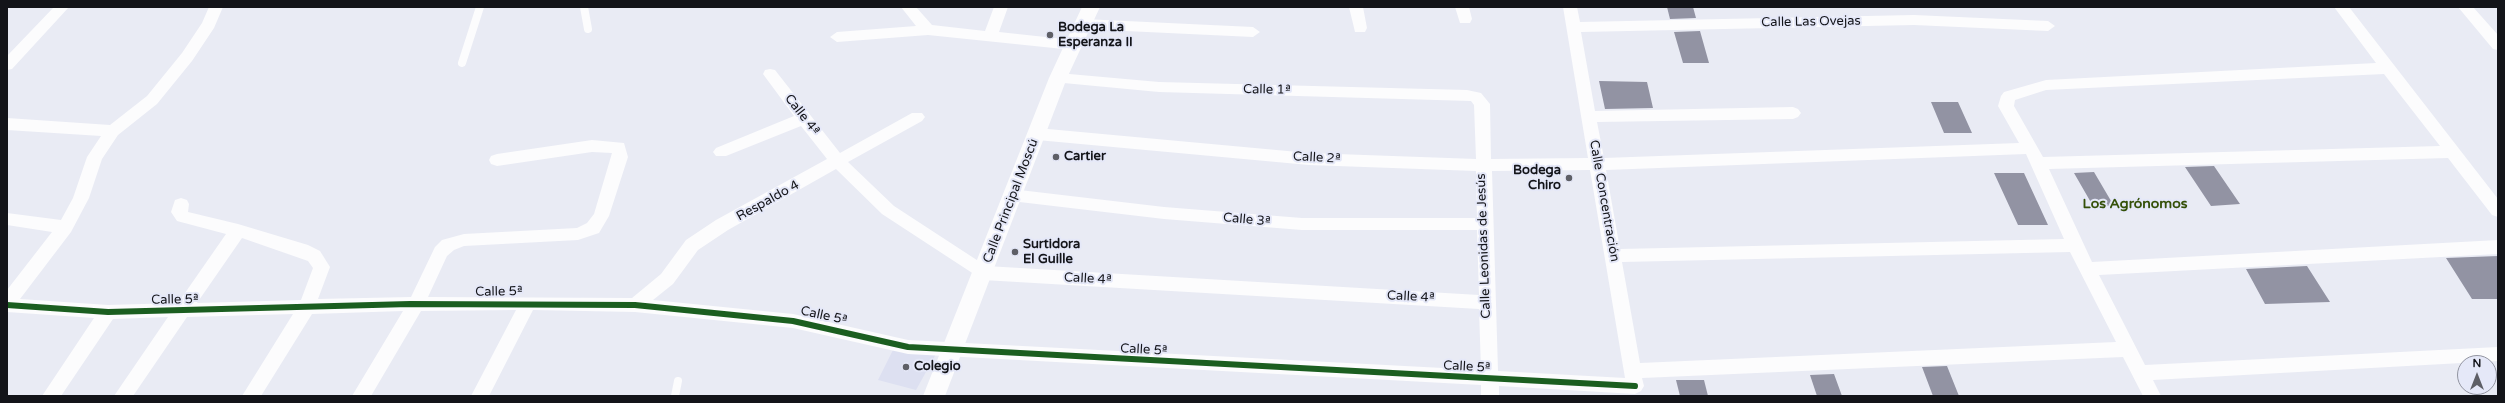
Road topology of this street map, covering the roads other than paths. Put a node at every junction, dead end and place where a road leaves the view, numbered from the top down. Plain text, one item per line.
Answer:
1 (62, 7) edge
2 (216, 7) edge
3 (480, 7) edge
4 (584, 7) edge
5 (908, 7) edge
6 (1001, 7) edge
7 (1356, 7) edge
8 (1570, 7) edge
9 (2341, 7) edge
10 (2465, 7) edge
11 (1087, 15) edge
12 (2048, 26) dead end
13 (1574, 27) junction
14 (1360, 28) dead end
15 (588, 29) dead end
16 (928, 30) junction
17 (1253, 32) dead end
18 (990, 36) junction
19 (837, 37) dead end
20 (1073, 45) junction
21 (2498, 45) edge
22 (462, 63) dead end
23 (7, 65) edge
24 (2388, 68) junction
25 (770, 74) dead end
26 (1058, 78) junction
27 (1476, 97) joint
28 (1793, 113) dead end
29 (917, 117) dead end
30 (1589, 117) junction
31 (805, 118) junction
32 (7, 124) edge
33 (113, 131) junction
34 (1037, 134) junction
35 (2031, 148) junction
36 (721, 152) dead end
37 (2452, 152) junction
38 (497, 160) dead end
39 (838, 162) junction
40 (2039, 163) junction
41 (1597, 164) junction
42 (1482, 165) junction
43 (1011, 195) junction
44 (181, 204) dead end
45 (2498, 211) edge
46 (7, 219) edge
47 (1484, 224) junction
48 (65, 227) junction
49 (238, 230) junction
50 (2075, 245) junction
51 (2498, 247) edge
52 (1613, 256) junction
53 (2088, 269) junction
54 (983, 273) junction
55 (1486, 302) junction
56 (528, 303) junction
57 (7, 304) edge
58 (416, 304) junction
59 (635, 305) junction
60 (307, 307) junction
61 (108, 312) junction
62 (181, 312) junction
63 (2128, 348) junction
64 (950, 350) junction
65 (2498, 354) edge
66 (2140, 373) junction
67 (678, 381) dead end
68 (1635, 384) edge
69 (1489, 388) edge
70 (51, 396) edge
71 (123, 396) edge
72 (251, 396) edge
73 (361, 396) edge
74 (480, 396) edge
75 (675, 396) edge
76 (934, 396) edge
77 (2152, 396) edge

1 - 23 street
2 - 33 street
3 - 22 lane
4 - 15 lane
5 - 16 street
6 - 18 street
7 - 14 street
8 - 13 street, Calle Concentración
9 - 24 street
10 - 21 street
11 - 17 street
11 - 20 street, Calle Principal Moscú
12 - 13 street, Calle Las Ovejas
13 - 30 street, Calle Concentración
16 - 18 street
16 - 19 street
18 - 20 street
20 - 26 street, Calle Principal Moscú
24 - 35 street
24 - 37 street
25 - 31 street, Calle 4ª
26 - 27 street, Calle 1ª
26 - 34 street, Calle Principal Moscú
27 - 42 street, Calle Leonidas de Jesús
28 - 30 street
29 - 39 street, Respaldo 4
30 - 41 street, Calle Concentración
31 - 36 street
31 - 39 street, Calle 4ª
32 - 33 street
33 - 48 street
34 - 42 street, Calle 2ª
34 - 43 street, Calle Principal Moscú
35 - 40 street
35 - 41 street, Calle 2ª
37 - 40 street
37 - 45 street
38 - 58 street
39 - 54 street, Calle 4ª
39 - 59 street, Respaldo 4
40 - 50 street
41 - 42 street, Calle 2ª
41 - 52 street, Calle Concentración
42 - 47 street, Calle Leonidas de Jesús
43 - 47 street, Calle 3ª
43 - 54 street, Calle Principal Moscú
44 - 49 street
46 - 48 street
47 - 55 street, Calle Leonidas de Jesús
48 - 57 street
49 - 60 street
49 - 62 street
50 - 52 street
50 - 53 street
51 - 53 street
52 - 68 street, Calle Concentración
53 - 63 street
54 - 55 street, Calle 4ª
54 - 64 street, Calle Principal Moscú
55 - 69 street, Calle Leonidas de Jesús
56 - 58 street, Calle 5ª
56 - 59 street, Calle 5ª
56 - 74 street
57 - 61 street, Calle 5ª
58 - 60 street, Calle 5ª
58 - 73 street
59 - 64 street, Calle 5ª
60 - 62 street, Calle 5ª
60 - 72 street
61 - 62 street, Calle 5ª
61 - 70 street
62 - 71 street
63 - 66 street
63 - 68 street, Calle 5ª
64 - 69 street, Calle 5ª
64 - 76 street, Calle Principal Moscú
65 - 66 street
66 - 77 street
67 - 75 lane
68 - 69 street, Calle 5ª

